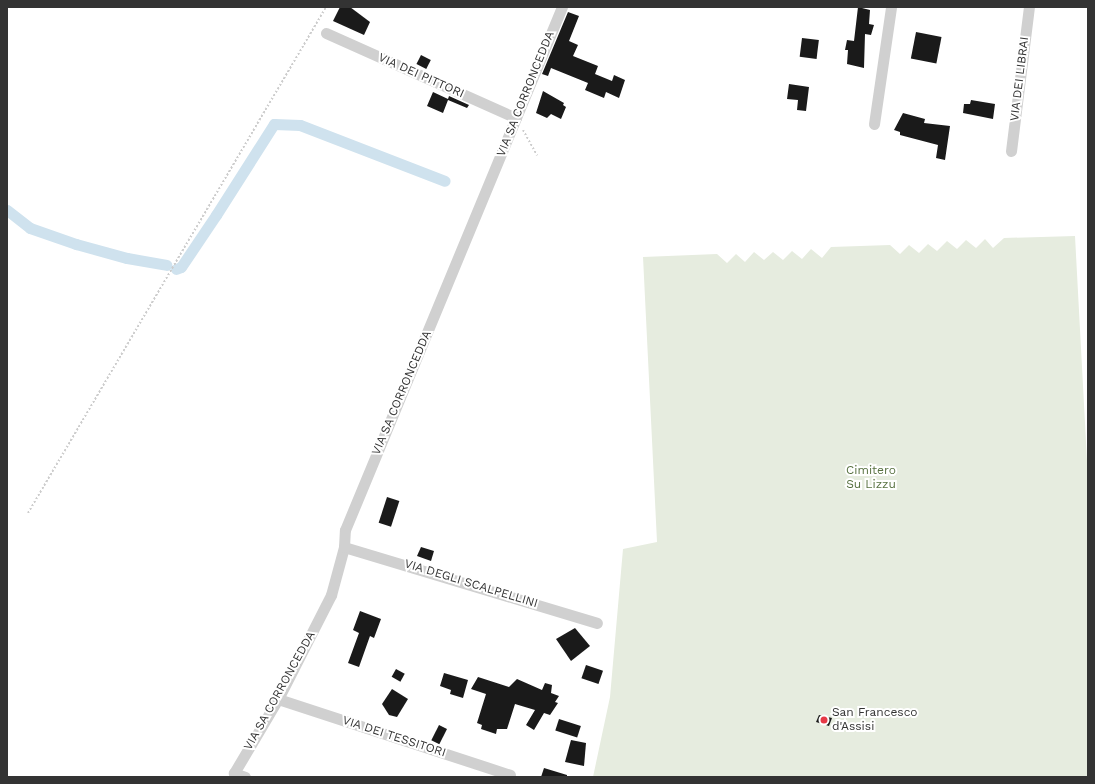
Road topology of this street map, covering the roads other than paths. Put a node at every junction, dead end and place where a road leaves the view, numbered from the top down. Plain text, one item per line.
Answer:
1 (562, 7) edge
2 (891, 7) edge
3 (1030, 7) edge
4 (326, 34) dead end
5 (516, 118) junction
6 (874, 124) dead end
7 (1011, 152) dead end
8 (344, 547) junction
9 (597, 623) dead end
10 (278, 699) junction
11 (510, 775) dead end
12 (245, 777) edge

1 - 5 street, VIA SA CORRONCEDDA
2 - 6 street
3 - 7 street, VIA DEI LIBRAI
4 - 5 street, VIA DEI PITTORI
5 - 8 street, VIA SA CORRONCEDDA
8 - 9 street, VIA DEGLI SCALPELLINI
8 - 10 street, VIA SA CORRONCEDDA
10 - 11 street, VIA DEI TESSITORI
10 - 12 street, VIA SA CORRONCEDDA

